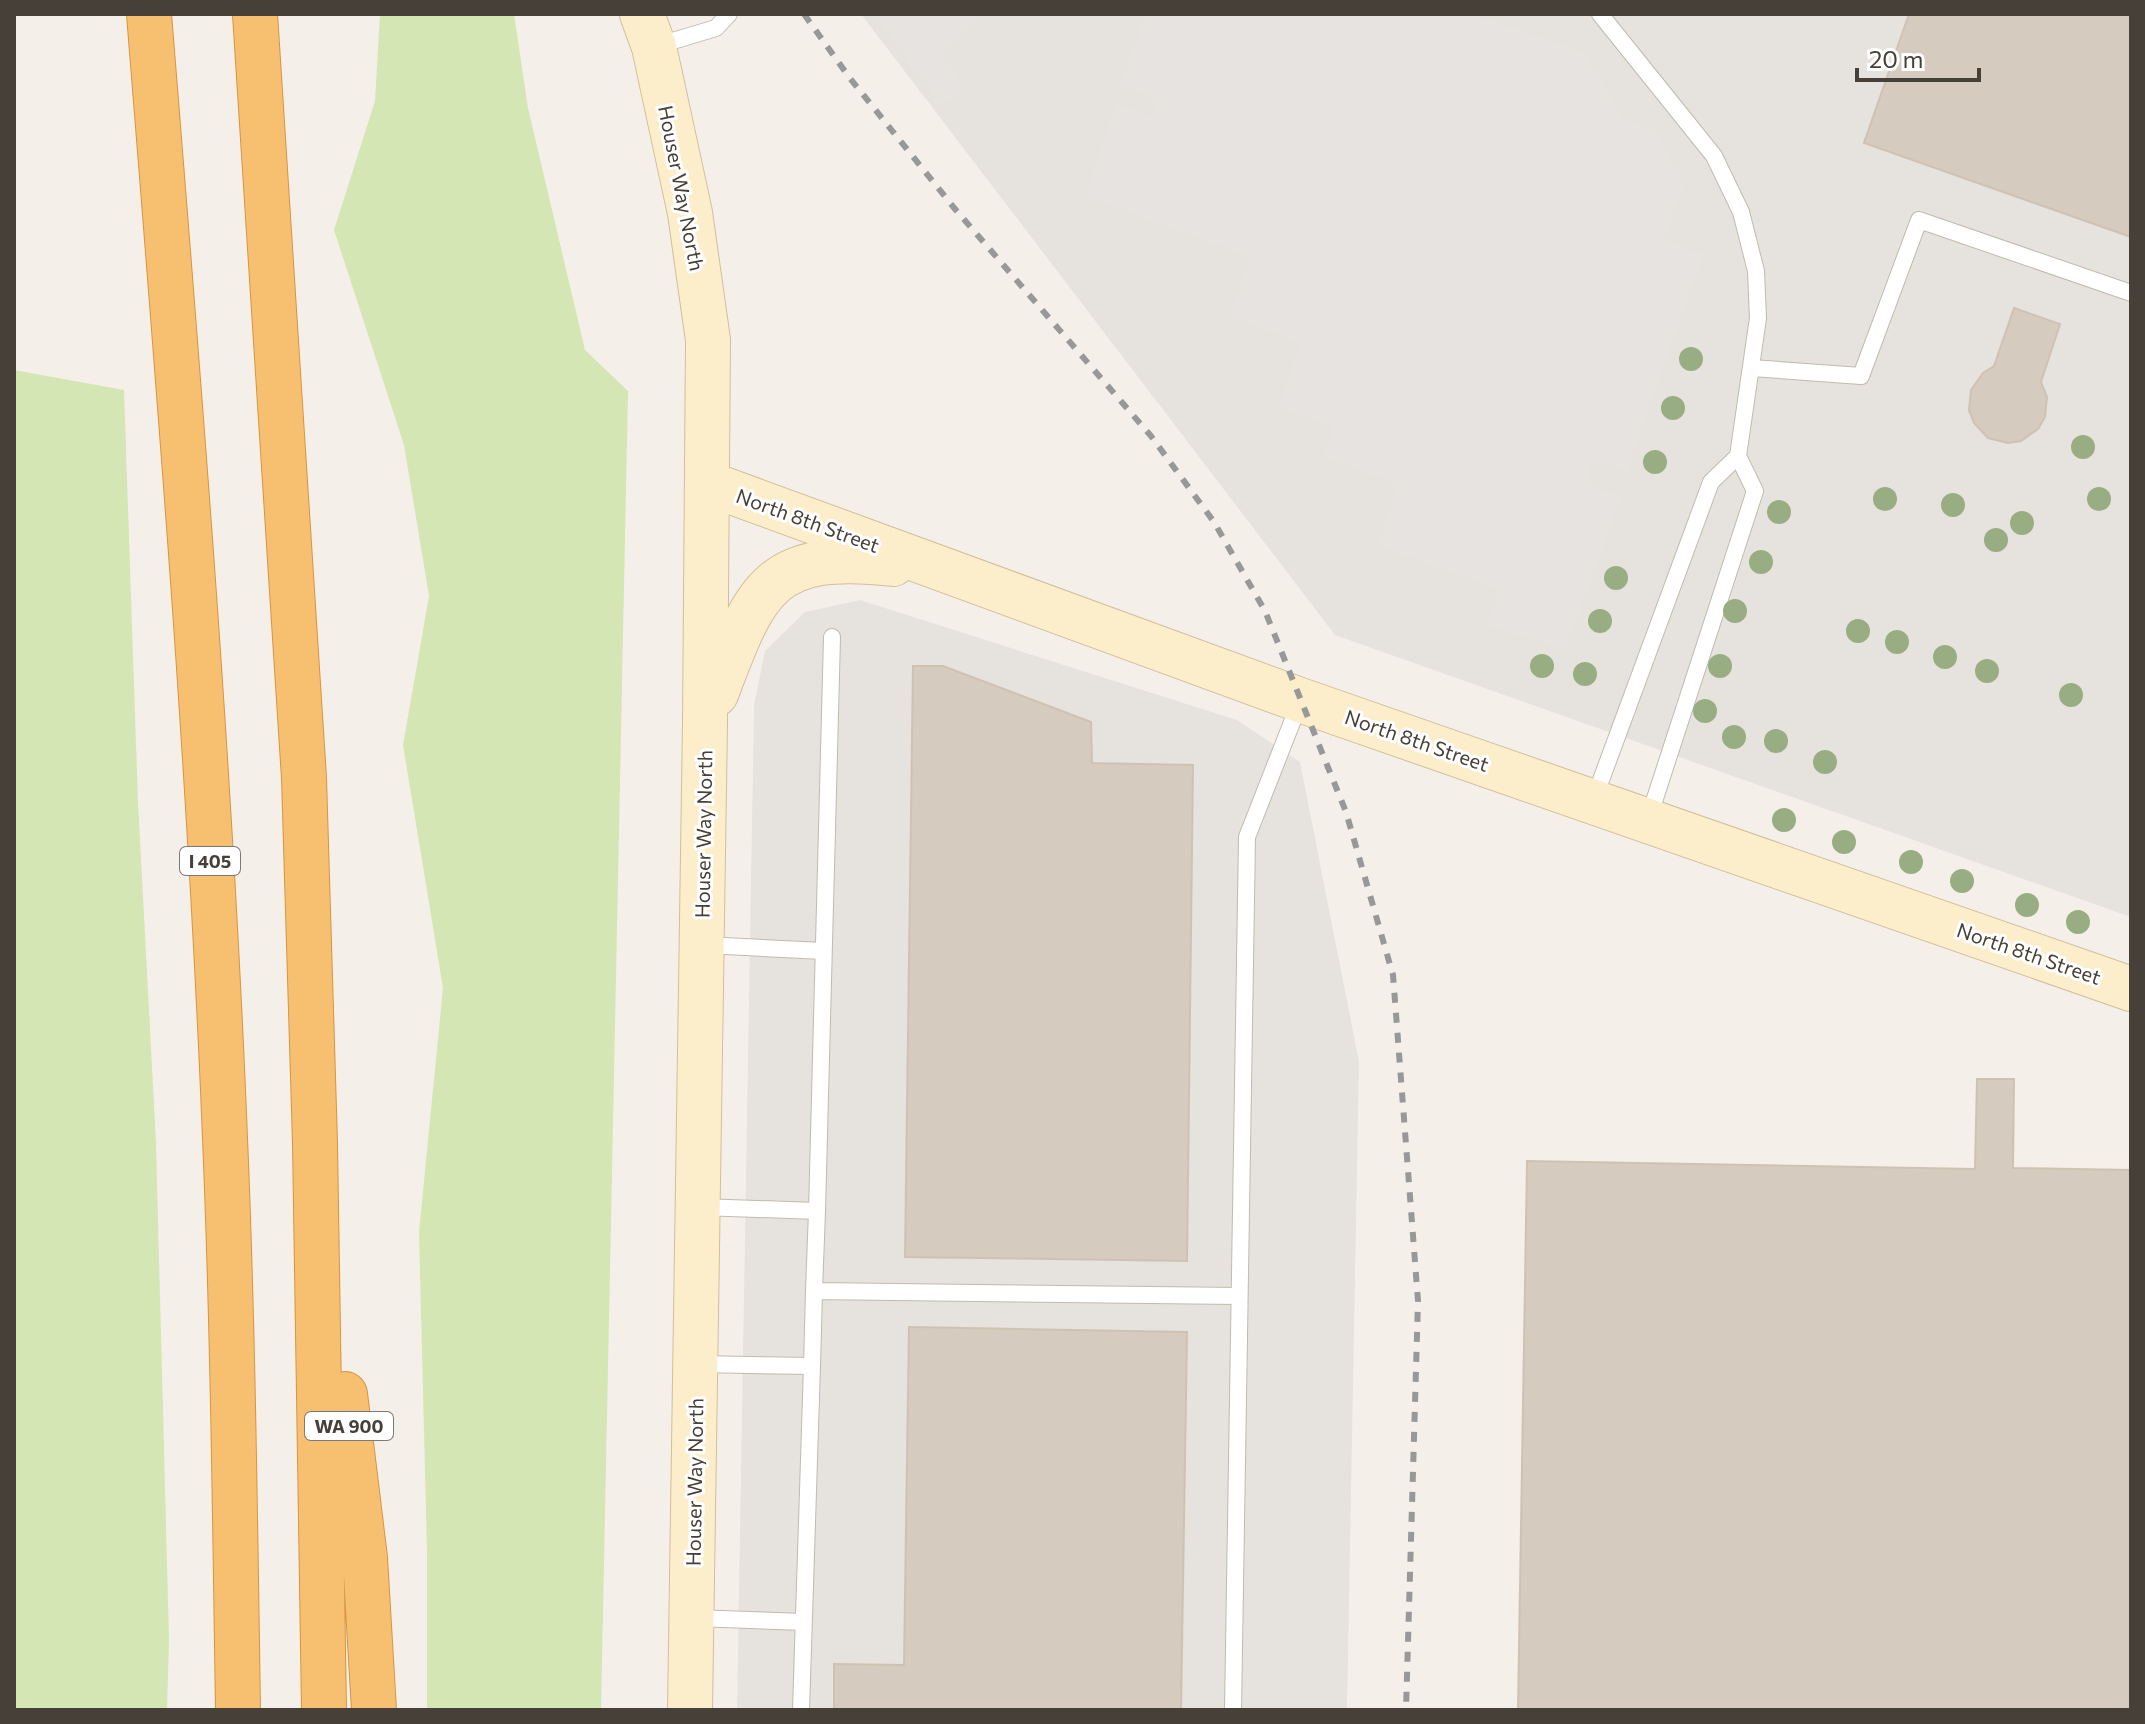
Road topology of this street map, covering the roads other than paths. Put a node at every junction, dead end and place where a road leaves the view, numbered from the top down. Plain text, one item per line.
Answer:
1 (149, 14) edge
2 (255, 14) edge
3 (729, 14) edge
4 (1600, 14) edge
5 (648, 30) edge
6 (2131, 293) edge
7 (1752, 368) junction
8 (1738, 456) junction
9 (707, 483) junction
10 (946, 570) junction
11 (832, 637) dead end
12 (1300, 700) junction
13 (705, 722) junction
14 (1593, 802) junction
15 (1648, 821) junction
16 (701, 945) junction
17 (823, 951) junction
18 (2131, 989) edge
19 (315, 1143) junction
20 (698, 1206) junction
21 (817, 1211) junction
22 (814, 1291) junction
23 (1239, 1296) junction
24 (696, 1364) junction
25 (812, 1366) junction
26 (692, 1618) junction
27 (804, 1622) junction
28 (238, 1710) edge
29 (324, 1710) edge
30 (374, 1710) edge
31 (690, 1710) edge
32 (801, 1710) edge
33 (1233, 1710) edge

1 - 28 highway, I 405
2 - 19 highway
3 - 5 lane, Houser Way North
4 - 7 lane
5 - 9 street, Houser Way North
6 - 7 lane
7 - 8 lane
8 - 14 lane
8 - 15 lane
9 - 10 street, North 8th Street
9 - 13 street, Houser Way North
10 - 12 street, North 8th Street
10 - 13 street
11 - 17 lane
12 - 14 street, North 8th Street
12 - 23 lane
13 - 16 street, Houser Way North
14 - 15 street, North 8th Street
15 - 18 street, North 8th Street
16 - 17 lane
16 - 20 street, Houser Way North
17 - 21 lane
19 - 29 highway
19 - 30 highway, WA 900
20 - 21 lane
20 - 24 street, Houser Way North
21 - 22 lane
22 - 23 lane
22 - 25 lane
23 - 33 lane
24 - 25 lane
24 - 26 street, Houser Way North
25 - 27 lane
26 - 27 lane
26 - 31 street, Houser Way North
27 - 32 lane

